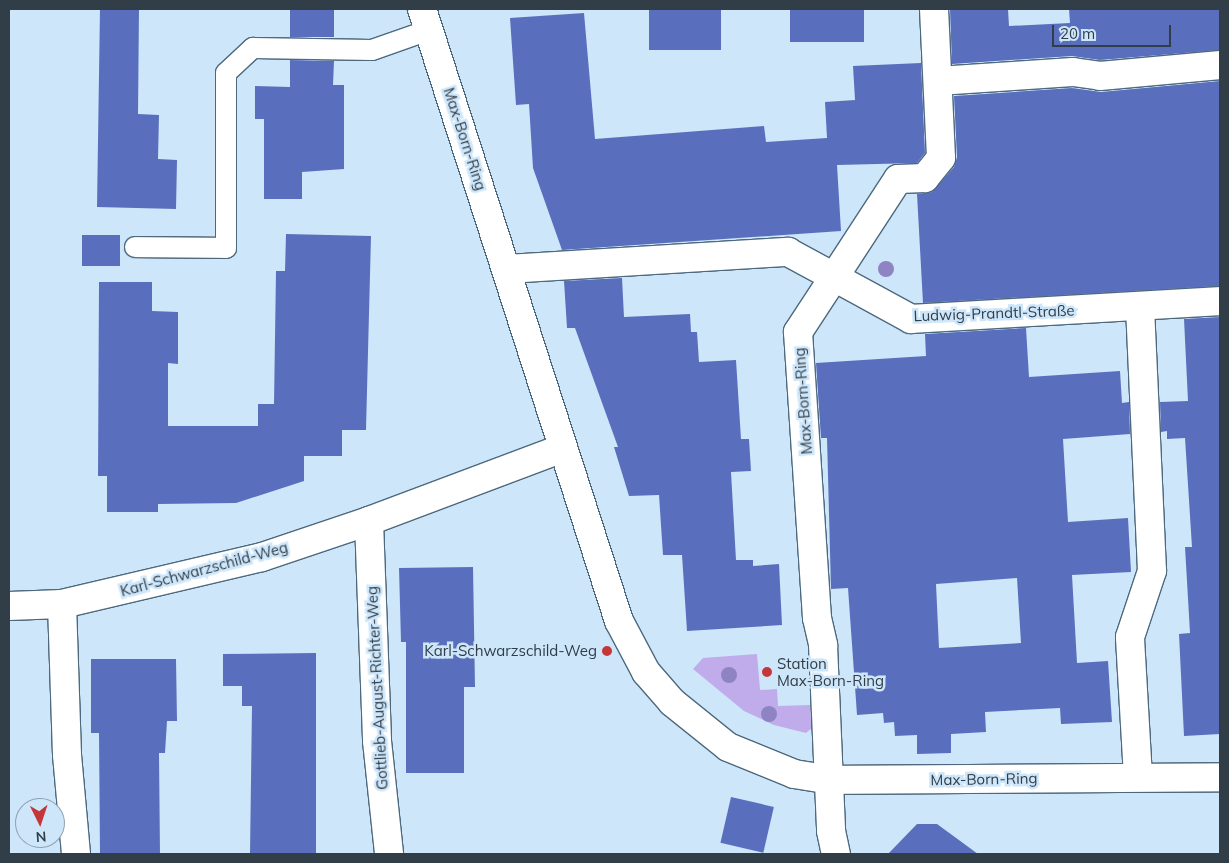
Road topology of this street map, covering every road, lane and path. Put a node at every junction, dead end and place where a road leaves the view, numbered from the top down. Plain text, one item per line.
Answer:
1 (934, 9) edge
2 (426, 20) edge
3 (1220, 65) edge
4 (938, 82) junction
5 (135, 247) dead end
6 (507, 269) junction
7 (834, 277) junction
8 (1220, 301) edge
9 (1140, 306) junction
10 (563, 448) junction
11 (369, 521) junction
12 (62, 604) junction
13 (9, 606) edge
14 (1138, 777) junction
15 (1220, 777) edge
16 (830, 780) junction
17 (76, 854) edge
18 (389, 854) edge
19 (836, 854) edge

1 - 4 street
2 - 5 lane
2 - 6 street, Max-Born-Ring
3 - 4 street
4 - 7 street
6 - 7 street
6 - 10 street, Max-Born-Ring
7 - 9 street, Ludwig-Prandtl-Straße
7 - 16 street, Max-Born-Ring
8 - 9 street, Ludwig-Prandtl-Straße
9 - 14 street
10 - 11 street, Karl-Schwarzschild-Weg
10 - 16 street, Max-Born-Ring
11 - 12 street, Karl-Schwarzschild-Weg
11 - 18 street, Gottlieb-August-Richter-Weg
12 - 13 street, Karl-Schwarzschild-Weg
12 - 17 street
14 - 15 street, Max-Born-Ring
14 - 16 street, Max-Born-Ring
16 - 19 street

